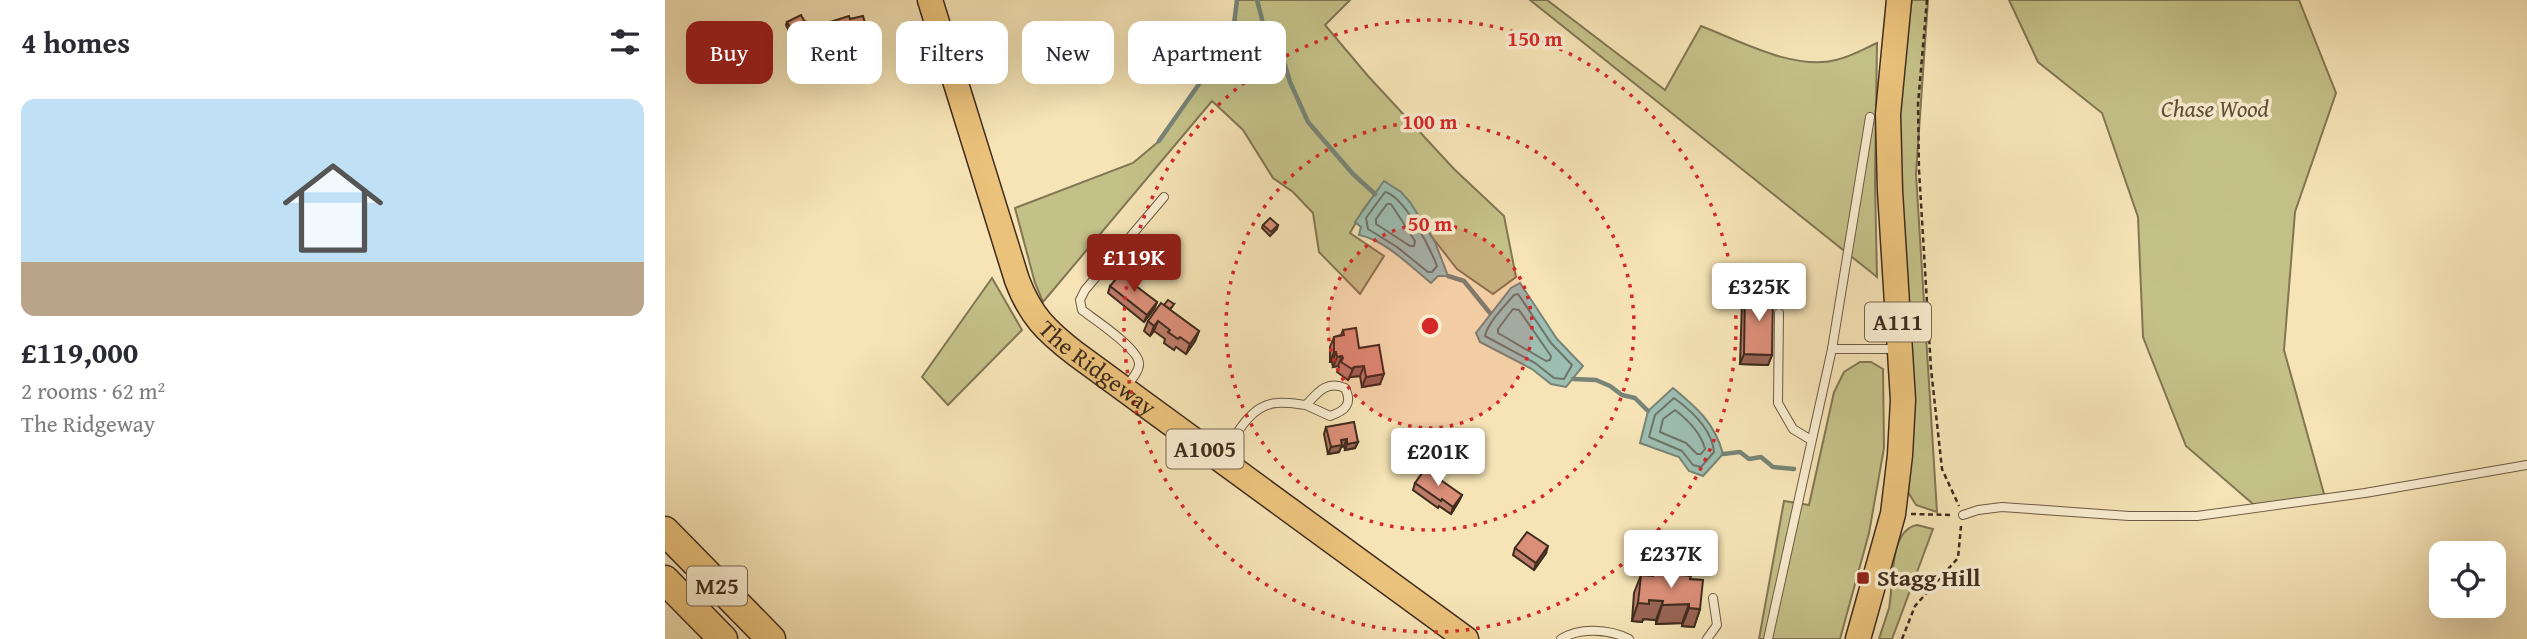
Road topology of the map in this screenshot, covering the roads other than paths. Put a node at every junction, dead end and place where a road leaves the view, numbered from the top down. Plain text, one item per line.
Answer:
1 (930, 0) edge
2 (1899, 0) edge
3 (1870, 117) dead end
4 (1164, 197) dead end
5 (1779, 313) dead end
6 (1832, 349) junction
7 (1900, 349) junction
8 (1124, 390) junction
9 (1306, 405) junction
10 (1811, 440) junction
11 (1220, 459) junction
12 (2527, 466) edge
13 (1963, 515) road end
14 (665, 531) edge
15 (665, 580) edge
16 (1713, 598) dead end
17 (723, 639) edge
18 (771, 639) edge
19 (1466, 639) edge
20 (1561, 639) edge
21 (1629, 639) edge
22 (1707, 639) edge
23 (1768, 639) edge
24 (1858, 639) edge

1 - 8 main road, The Ridgeway / A1005
2 - 7 main road, A111
3 - 6 lane
4 - 8 lane
5 - 10 lane
6 - 7 lane
6 - 10 lane
7 - 24 main road, A111
8 - 11 main road, The Ridgeway / A1005
9 - 9 lane
9 - 11 lane
10 - 23 lane
11 - 19 main road, The Ridgeway / A1005
12 - 13 lane
14 - 18 highway, M25
15 - 17 highway, M25
16 - 22 lane
20 - 21 lane

